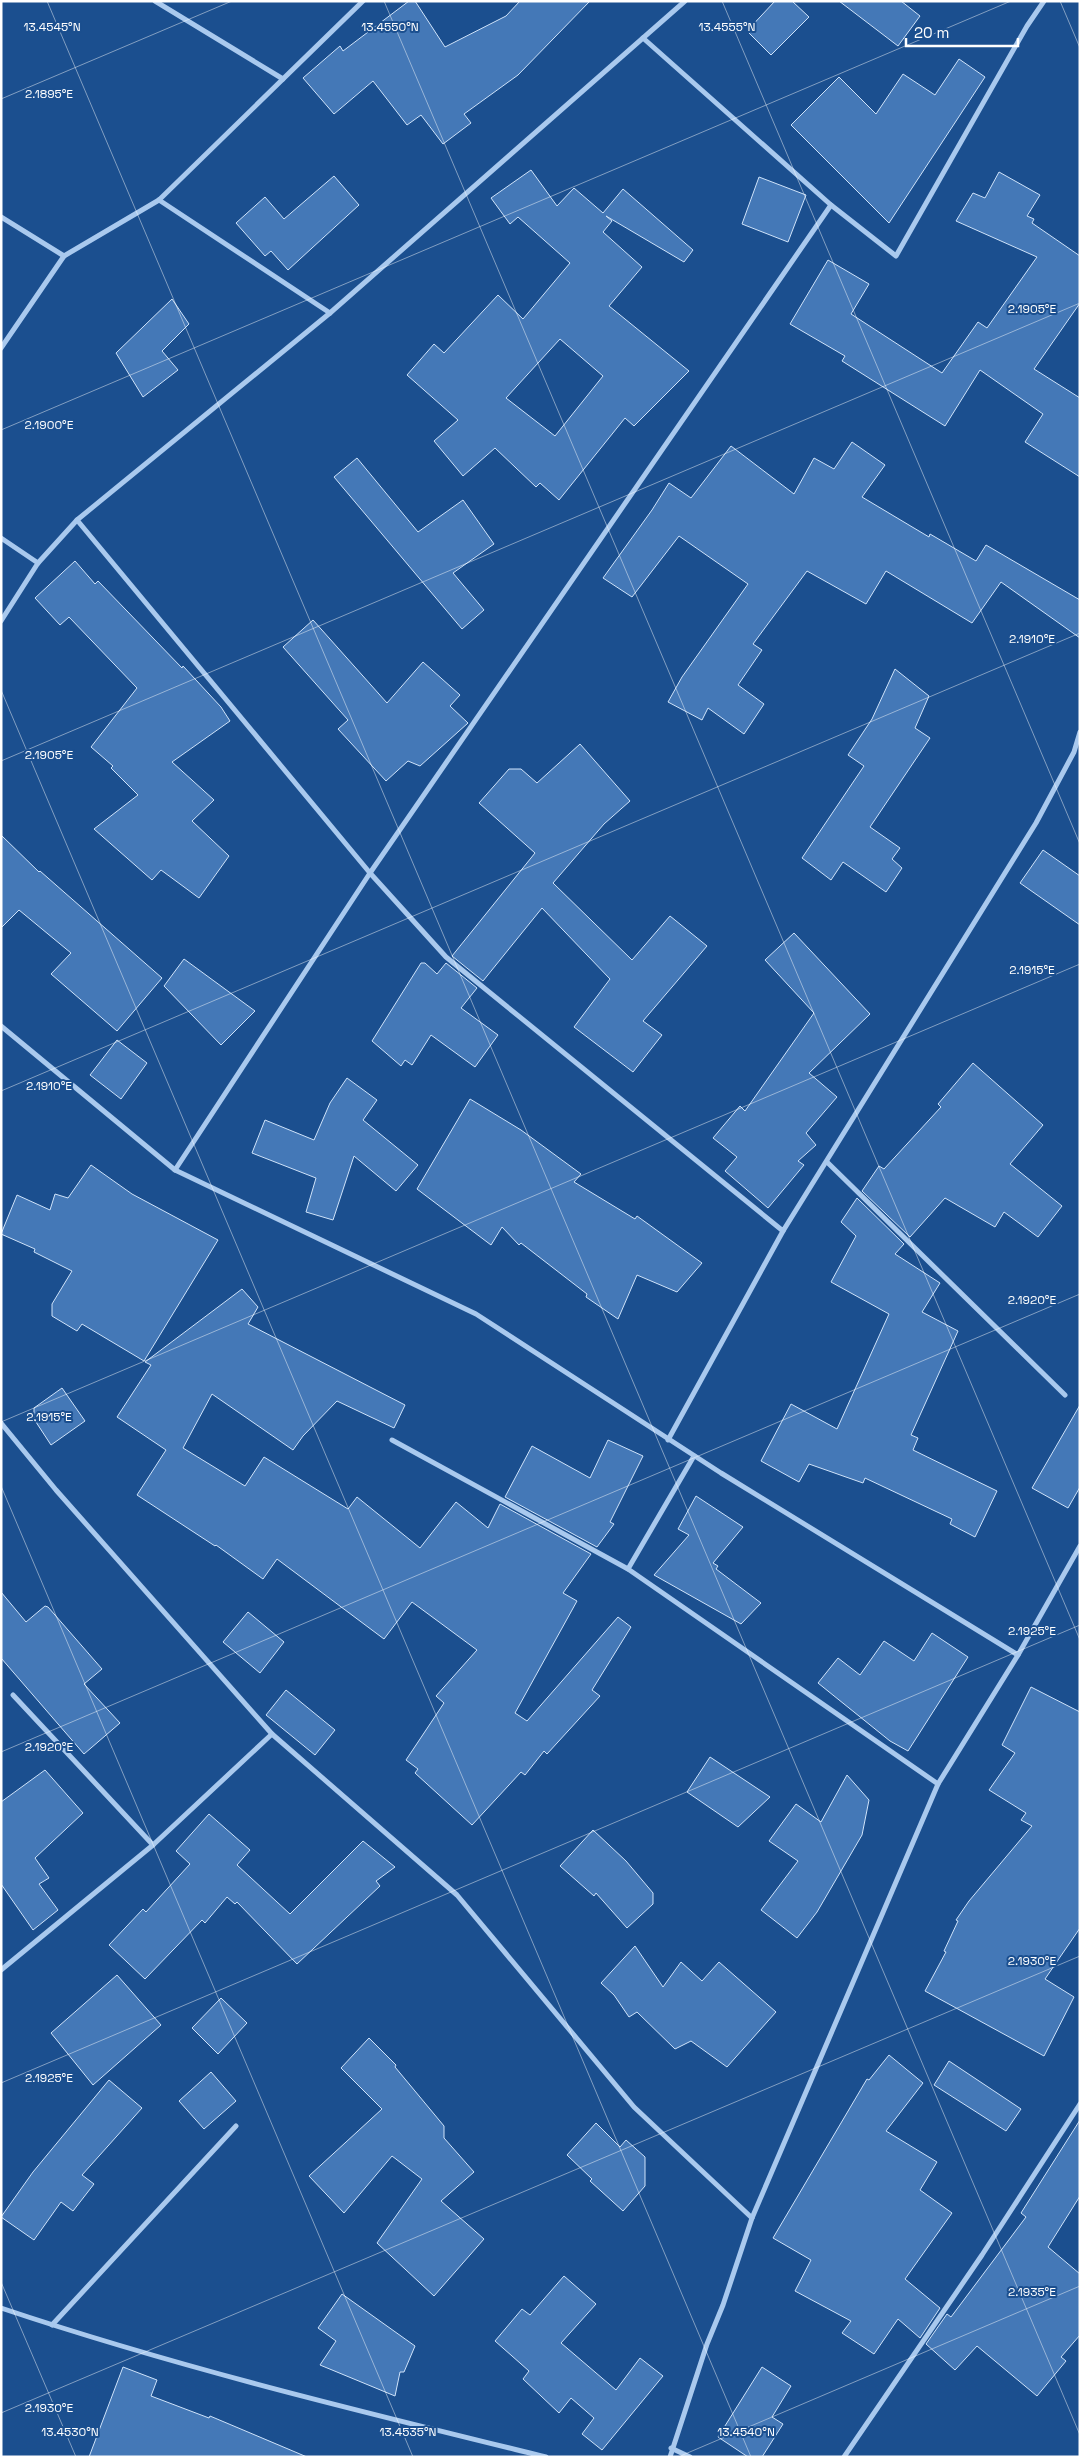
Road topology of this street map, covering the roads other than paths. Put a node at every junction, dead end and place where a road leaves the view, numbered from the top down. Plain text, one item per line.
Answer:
1 (155, 1) edge
2 (363, 1) edge
3 (685, 1) edge
4 (1044, 1) edge
5 (643, 38) junction
6 (284, 79) junction
7 (159, 200) junction
8 (831, 204) junction
9 (1, 217) edge
10 (64, 256) junction
11 (330, 313) junction
12 (1, 348) edge
13 (77, 520) junction
14 (1, 538) edge
15 (38, 563) junction
16 (1, 621) edge
17 (1080, 732) edge
18 (370, 872) junction
19 (1, 1026) edge
20 (828, 1162) junction
21 (175, 1170) junction
22 (783, 1231) junction
23 (1065, 1396) dead end
24 (1, 1423) edge
25 (392, 1440) dead end
26 (668, 1440) junction
27 (694, 1456) junction
28 (1080, 1546) edge
29 (628, 1569) junction
30 (1018, 1655) junction
31 (13, 1695) dead end
32 (272, 1734) junction
33 (938, 1784) junction
34 (153, 1845) junction
35 (1, 1970) edge
36 (1080, 2104) edge
37 (236, 2126) dead end
38 (752, 2218) junction
39 (1, 2308) edge
40 (52, 2325) junction
41 (671, 2448) junction
42 (546, 2457) edge
43 (670, 2457) edge
44 (690, 2457) edge
45 (844, 2457) edge

1 - 6 street
2 - 6 street
3 - 5 street
4 - 8 street
5 - 8 street
5 - 11 street
6 - 7 street
7 - 10 street
7 - 11 street
8 - 18 street
9 - 10 street
10 - 12 street
11 - 13 street
13 - 15 street
13 - 18 street
14 - 15 street
15 - 16 street
17 - 20 street
18 - 21 street
18 - 22 street
19 - 21 street
20 - 22 street
20 - 23 street
21 - 26 street
22 - 26 street
24 - 32 street
25 - 29 street
26 - 27 street
27 - 29 street
27 - 30 street
28 - 30 street
29 - 33 street
30 - 33 street
31 - 34 street
32 - 34 street
32 - 38 street
33 - 38 street
34 - 35 street
36 - 45 street
37 - 40 street
38 - 41 street
39 - 40 street
40 - 42 street
41 - 43 street
41 - 44 street

